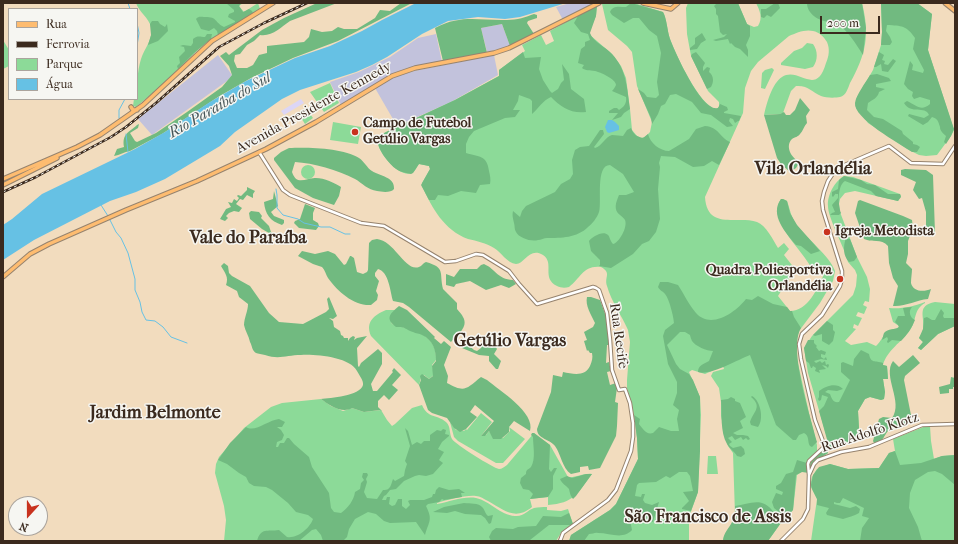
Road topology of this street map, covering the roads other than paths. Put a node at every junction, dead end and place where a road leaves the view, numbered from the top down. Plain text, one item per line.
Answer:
1 (273, 3) edge
2 (599, 3) edge
3 (644, 3) edge
4 (654, 3) edge
5 (678, 3) edge
6 (945, 3) edge
7 (955, 11) edge
8 (131, 108) dead end
9 (137, 110) junction
10 (955, 146) edge
11 (71, 150) junction
12 (259, 152) junction
13 (3, 179) edge
14 (3, 185) edge
15 (3, 277) edge
16 (955, 424) edge
17 (810, 471) junction
18 (560, 541) edge
19 (781, 541) edge

1 - 9 main road
2 - 12 main road, Avenida Presidente Kennedy
3 - 4 main road
3 - 5 main road
6 - 7 main road
8 - 9 main road
9 - 11 main road
10 - 17 street
11 - 13 main road
11 - 14 main road
12 - 15 main road, Avenida Presidente Kennedy
12 - 18 street, Rua Recife
16 - 17 street, Rua Adolfo Klotz
17 - 19 street, Rua Adolfo Klotz

